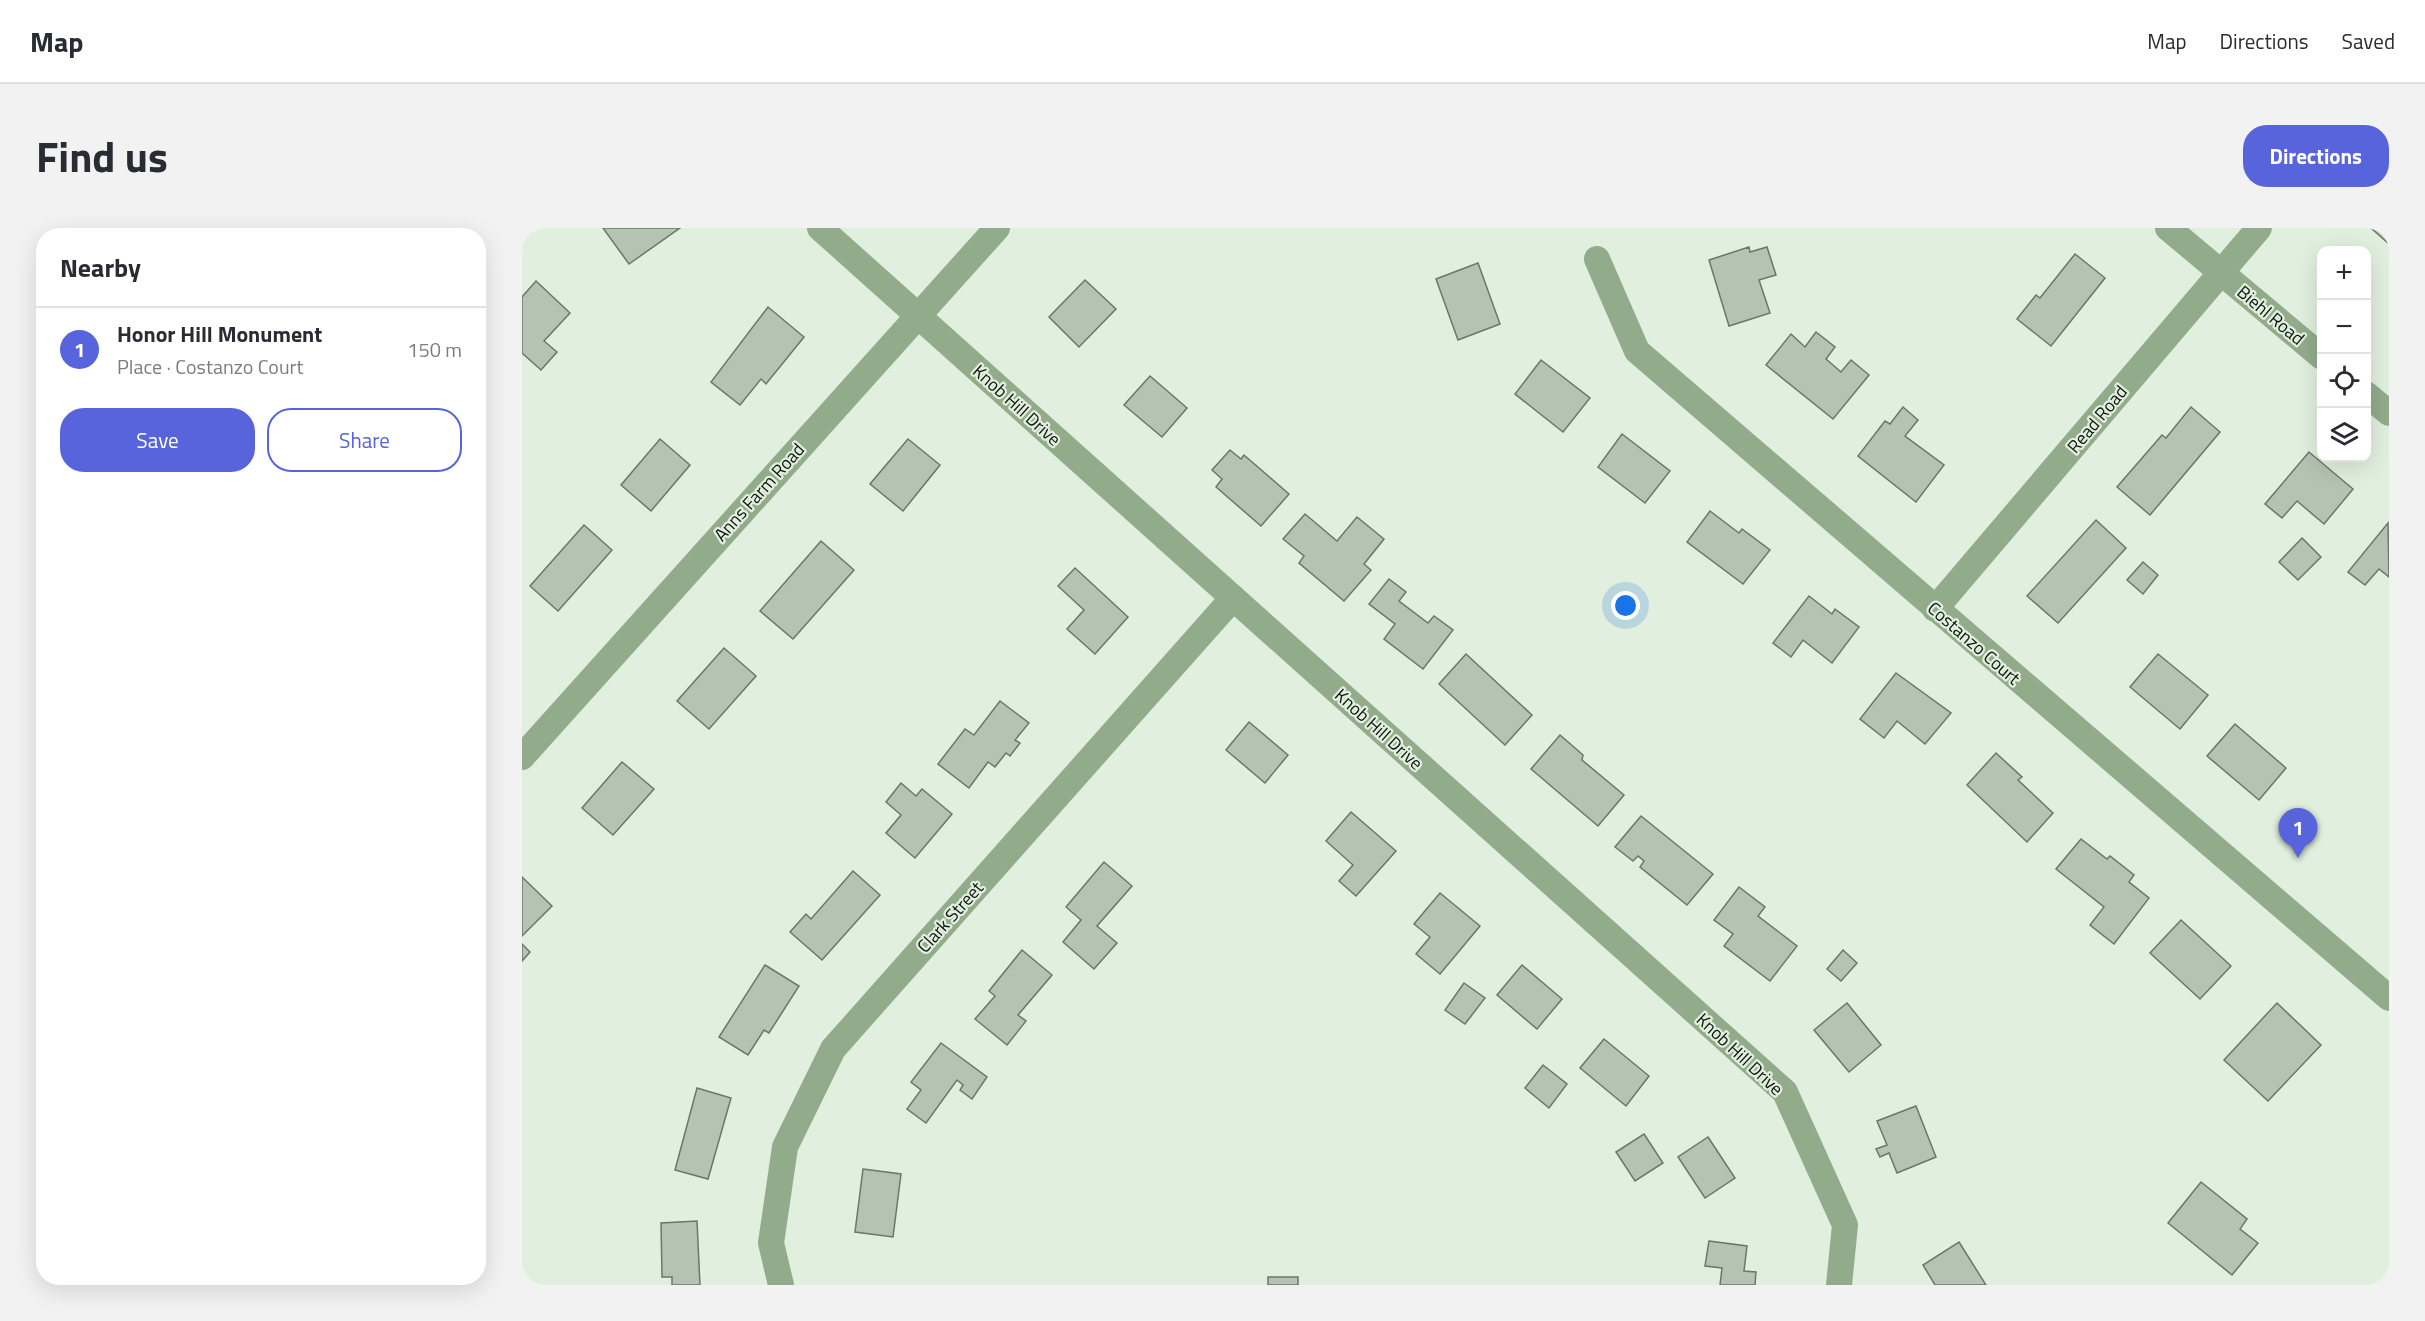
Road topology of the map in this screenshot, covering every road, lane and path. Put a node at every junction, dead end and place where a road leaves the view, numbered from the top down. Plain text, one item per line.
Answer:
1 (820, 228) edge
2 (997, 228) edge
3 (2168, 228) edge
4 (2259, 228) edge
5 (1597, 260) dead end
6 (2220, 274) junction
7 (918, 316) junction
8 (2318, 354) edge
9 (2371, 397) edge
10 (2389, 413) edge
11 (1233, 598) junction
12 (1935, 609) junction
13 (522, 757) edge
14 (2389, 998) edge
15 (781, 1285) edge
16 (1839, 1285) edge

1 - 7 street, Knob Hill Drive
2 - 7 street, Anns Farm Road
3 - 6 street
4 - 6 street, Read Road
5 - 12 street, Costanzo Court
6 - 8 street, Biehl Road
6 - 12 street, Read Road
7 - 11 street, Knob Hill Drive
7 - 13 street, Anns Farm Road
9 - 10 street
11 - 15 street, Clark Street
11 - 16 street, Knob Hill Drive
12 - 14 street, Costanzo Court

